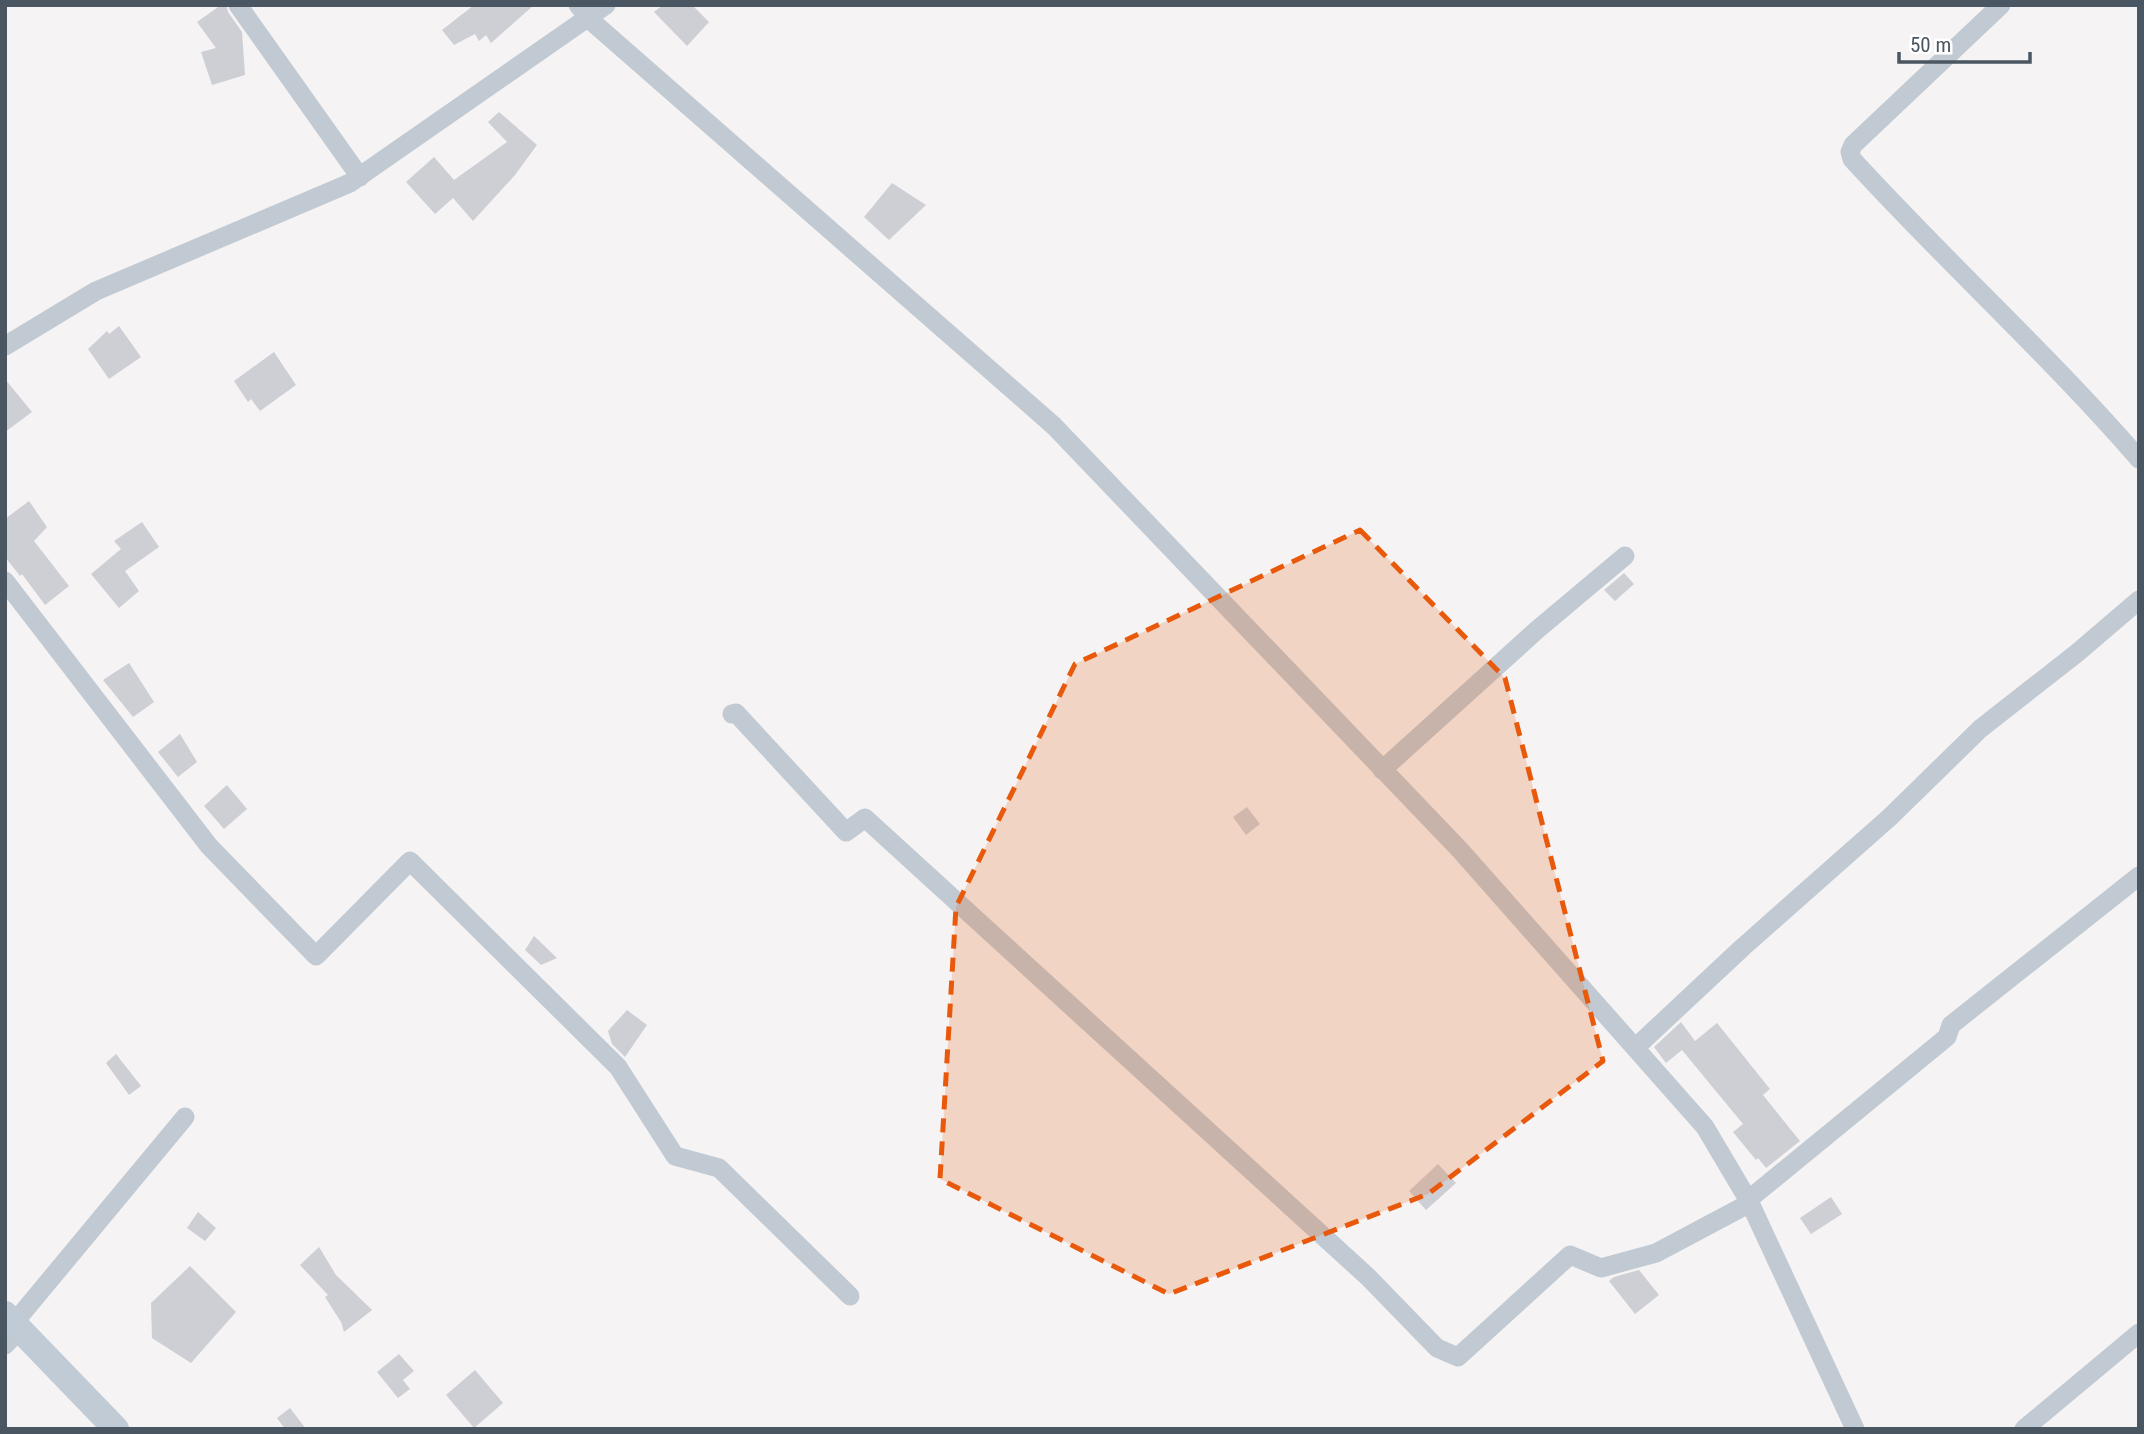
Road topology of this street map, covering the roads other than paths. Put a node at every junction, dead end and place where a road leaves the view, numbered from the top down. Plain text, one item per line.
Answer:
1 (238, 5) edge
2 (606, 5) edge
3 (2001, 5) edge
4 (584, 12) edge
5 (360, 177) junction
6 (7, 341) edge
7 (2139, 459) edge
8 (1625, 556) dead end
9 (5, 580) edge
10 (2139, 600) edge
11 (732, 714) dead end
12 (1382, 770) junction
13 (2139, 876) edge
14 (1635, 1048) junction
15 (185, 1117) dead end
16 (1749, 1201) junction
17 (850, 1296) dead end
18 (11, 1328) edge
19 (2139, 1333) edge
20 (116, 1429) edge
21 (1856, 1429) edge
22 (2024, 1429) edge

1 - 5 street
2 - 4 street
3 - 7 street
4 - 5 street
4 - 12 street
5 - 6 street
8 - 12 street
9 - 17 street
10 - 14 street
11 - 16 street
12 - 14 street
13 - 16 street
14 - 16 street
15 - 18 street
16 - 21 street
18 - 20 main road
19 - 22 street

